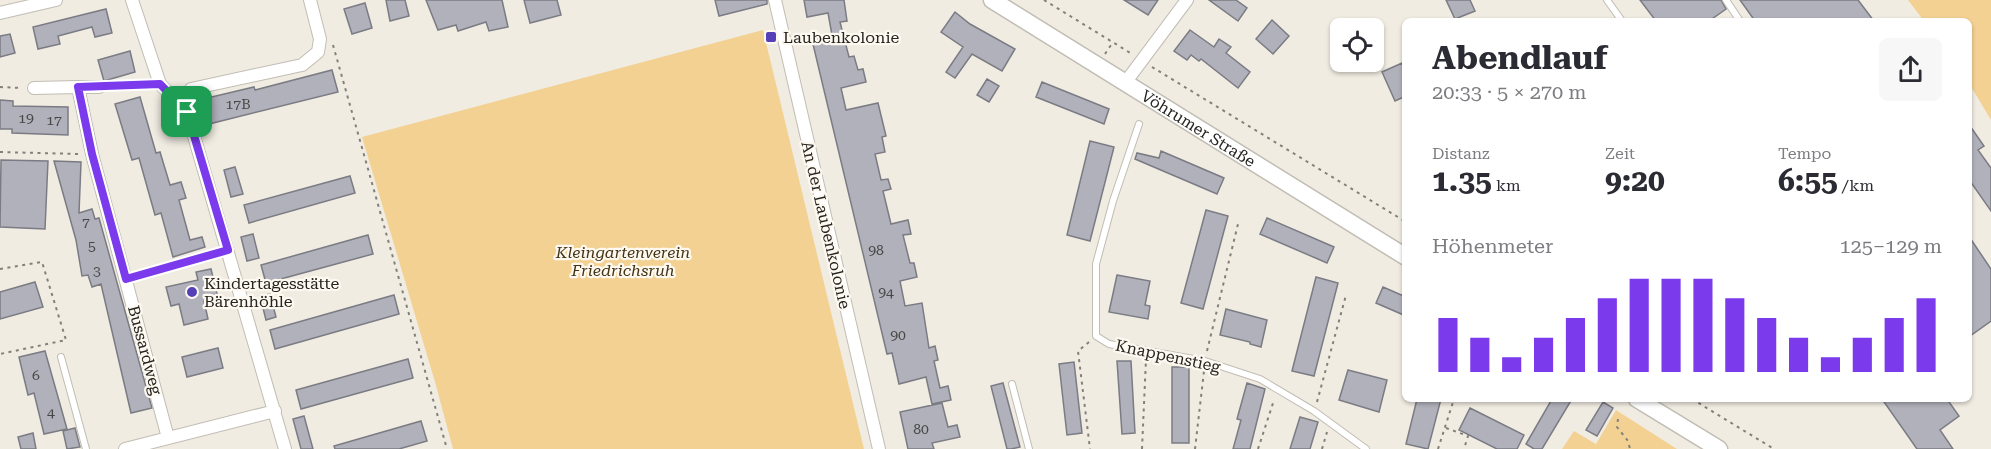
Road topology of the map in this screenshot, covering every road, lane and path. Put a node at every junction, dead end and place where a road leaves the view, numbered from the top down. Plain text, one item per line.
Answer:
1 (56, 0) edge
2 (132, 0) edge
3 (312, 0) edge
4 (774, 0) edge
5 (992, 0) edge
6 (1044, 0) edge
7 (1187, 0) edge
8 (1607, 0) edge
9 (1726, 0) edge
10 (0, 13) edge
11 (1620, 18) edge
12 (1738, 18) edge
13 (320, 39) junction
14 (1142, 61) junction
15 (1125, 83) junction
16 (160, 84) junction
17 (0, 87) edge
18 (78, 87) junction
19 (99, 87) joint
20 (34, 88) joint
21 (187, 112) junction
22 (1139, 124) dead end
23 (0, 152) edge
24 (92, 154) junction
25 (1402, 220) edge
26 (1238, 224) dead end
27 (228, 250) junction
28 (1402, 255) edge
29 (0, 269) edge
30 (126, 279) junction
31 (1346, 295) dead end
32 (1096, 336) junction
33 (1147, 351) junction
34 (0, 354) edge
35 (61, 357) dead end
36 (1205, 361) junction
37 (1012, 384) dead end
38 (1278, 389) junction
39 (1453, 402) edge
40 (1642, 402) edge
41 (1697, 402) edge
42 (275, 411) junction
43 (1314, 411) junction
44 (1618, 419) dead end
45 (1330, 423) junction
46 (1446, 428) junction
47 (168, 438) junction
48 (86, 449) edge
49 (125, 449) edge
50 (285, 449) edge
51 (447, 449) edge
52 (879, 449) edge
53 (1029, 449) edge
54 (1090, 449) edge
55 (1142, 449) edge
56 (1195, 449) edge
57 (1258, 449) edge
58 (1322, 449) edge
59 (1366, 449) edge
60 (1438, 449) edge
61 (1464, 449) edge
62 (1630, 449) edge
63 (1719, 449) edge
64 (1774, 449) edge

1 - 10 street
2 - 16 street
3 - 13 street
4 - 52 street, An der Laubenkolonie
5 - 15 main road, Vöhrumer Straße
6 - 14 path
7 - 14 street
8 - 11 lane
9 - 12 lane
13 - 21 street
13 - 51 path
14 - 15 street
14 - 25 path
15 - 28 main road, Vöhrumer Straße
16 - 19 path
16 - 21 street
17 - 20 path
18 - 19 street
18 - 20 street
18 - 24 street, Bussardweg
21 - 27 street
22 - 32 lane, Knappenstieg
23 - 24 path
24 - 30 street, Bussardweg
26 - 36 path
27 - 30 path
27 - 42 street
29 - 34 path
30 - 47 street, Bussardweg
31 - 43 path
32 - 33 lane, Knappenstieg
32 - 54 path
33 - 36 lane, Knappenstieg
33 - 55 path
35 - 48 lane
36 - 38 lane, Knappenstieg
36 - 56 path
37 - 53 lane
38 - 43 lane, Knappenstieg
38 - 57 path
39 - 46 path
40 - 63 main road
41 - 64 path
42 - 47 street
42 - 50 street
43 - 45 lane, Knappenstieg
44 - 62 path
45 - 58 path
45 - 59 lane, Knappenstieg
46 - 60 path
46 - 61 path
47 - 49 street

